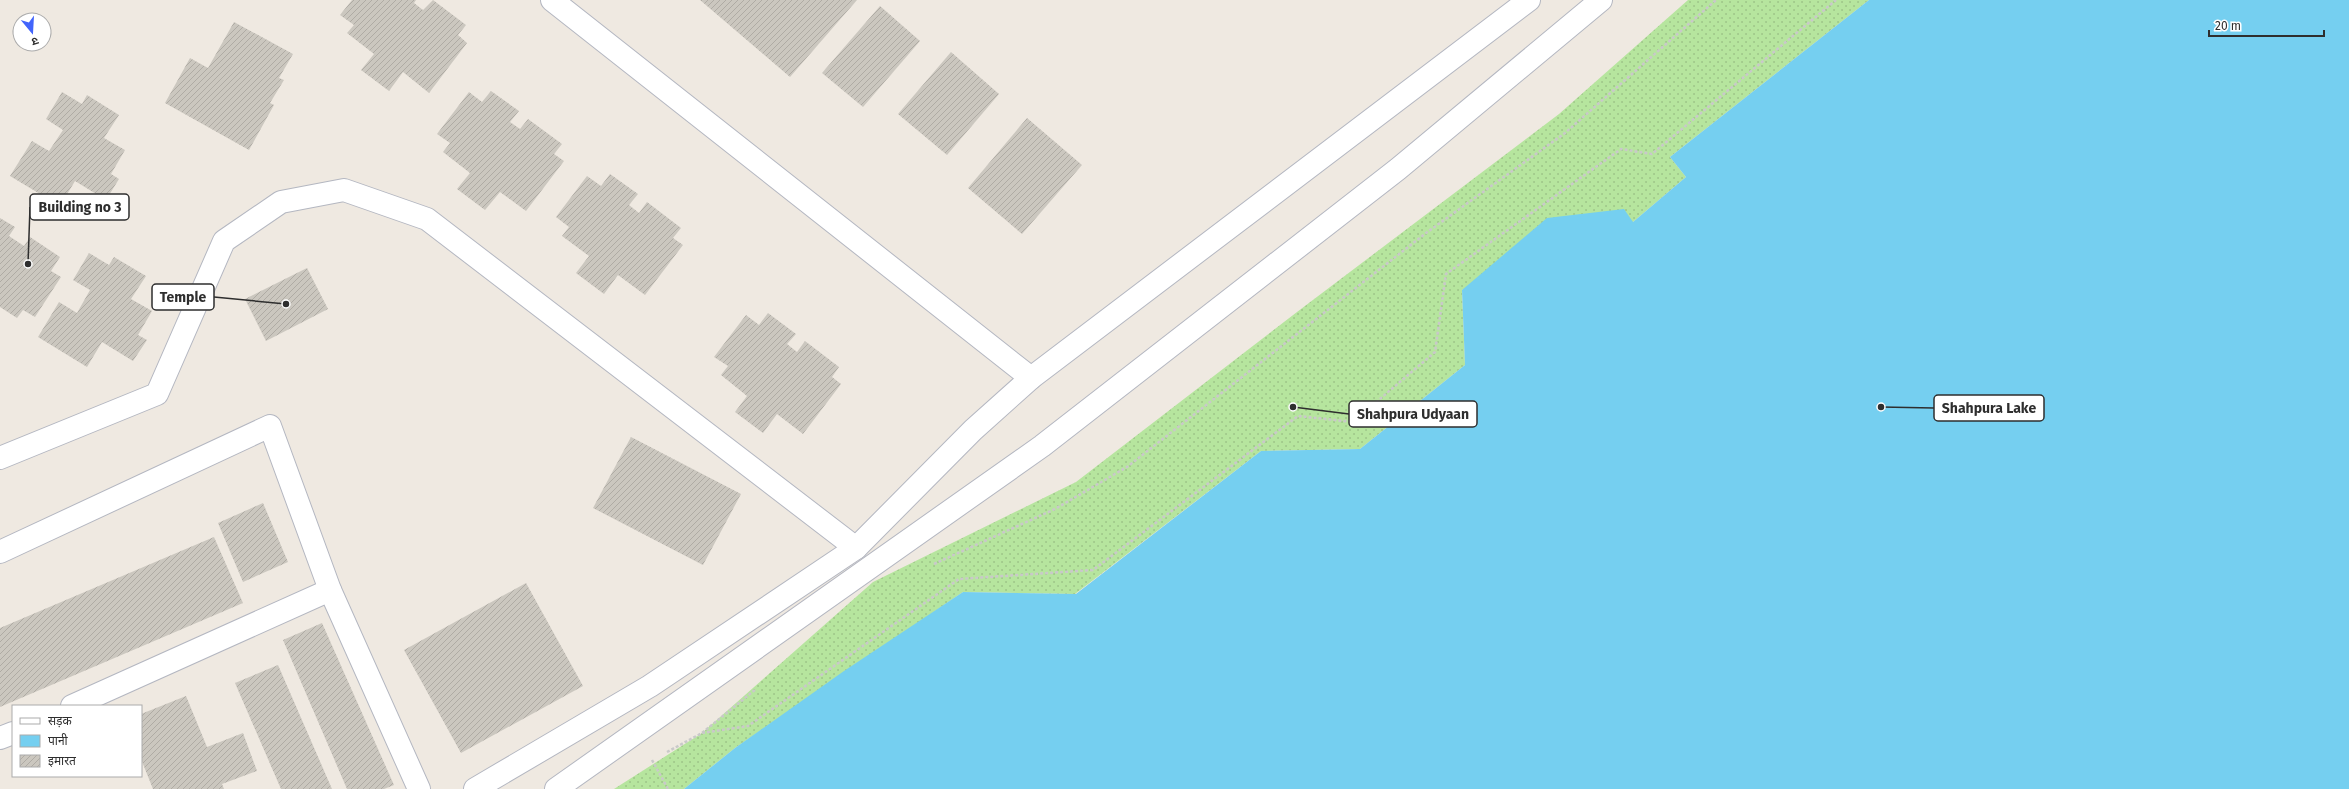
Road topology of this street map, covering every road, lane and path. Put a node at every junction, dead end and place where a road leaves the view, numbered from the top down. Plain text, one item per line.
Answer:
1 (552, 0) edge
2 (1529, 0) edge
3 (1601, 0) edge
4 (1716, 0) edge
5 (1836, 0) edge
6 (1031, 378) junction
7 (0, 458) edge
8 (856, 548) junction
9 (0, 552) edge
10 (928, 566) dead end
11 (330, 590) junction
12 (757, 688) dead end
13 (74, 705) edge
14 (12, 733) edge
15 (702, 734) junction
16 (0, 738) edge
17 (665, 753) dead end
18 (658, 757) dead end
19 (419, 789) edge
20 (475, 789) edge
21 (556, 789) edge
22 (668, 789) edge

1 - 6 street
2 - 6 street
3 - 21 street
4 - 10 path
5 - 15 path
6 - 8 street
7 - 8 street
8 - 20 street
9 - 11 street
11 - 13 street
11 - 19 street
12 - 15 path
14 - 16 street
15 - 17 path
18 - 22 path

